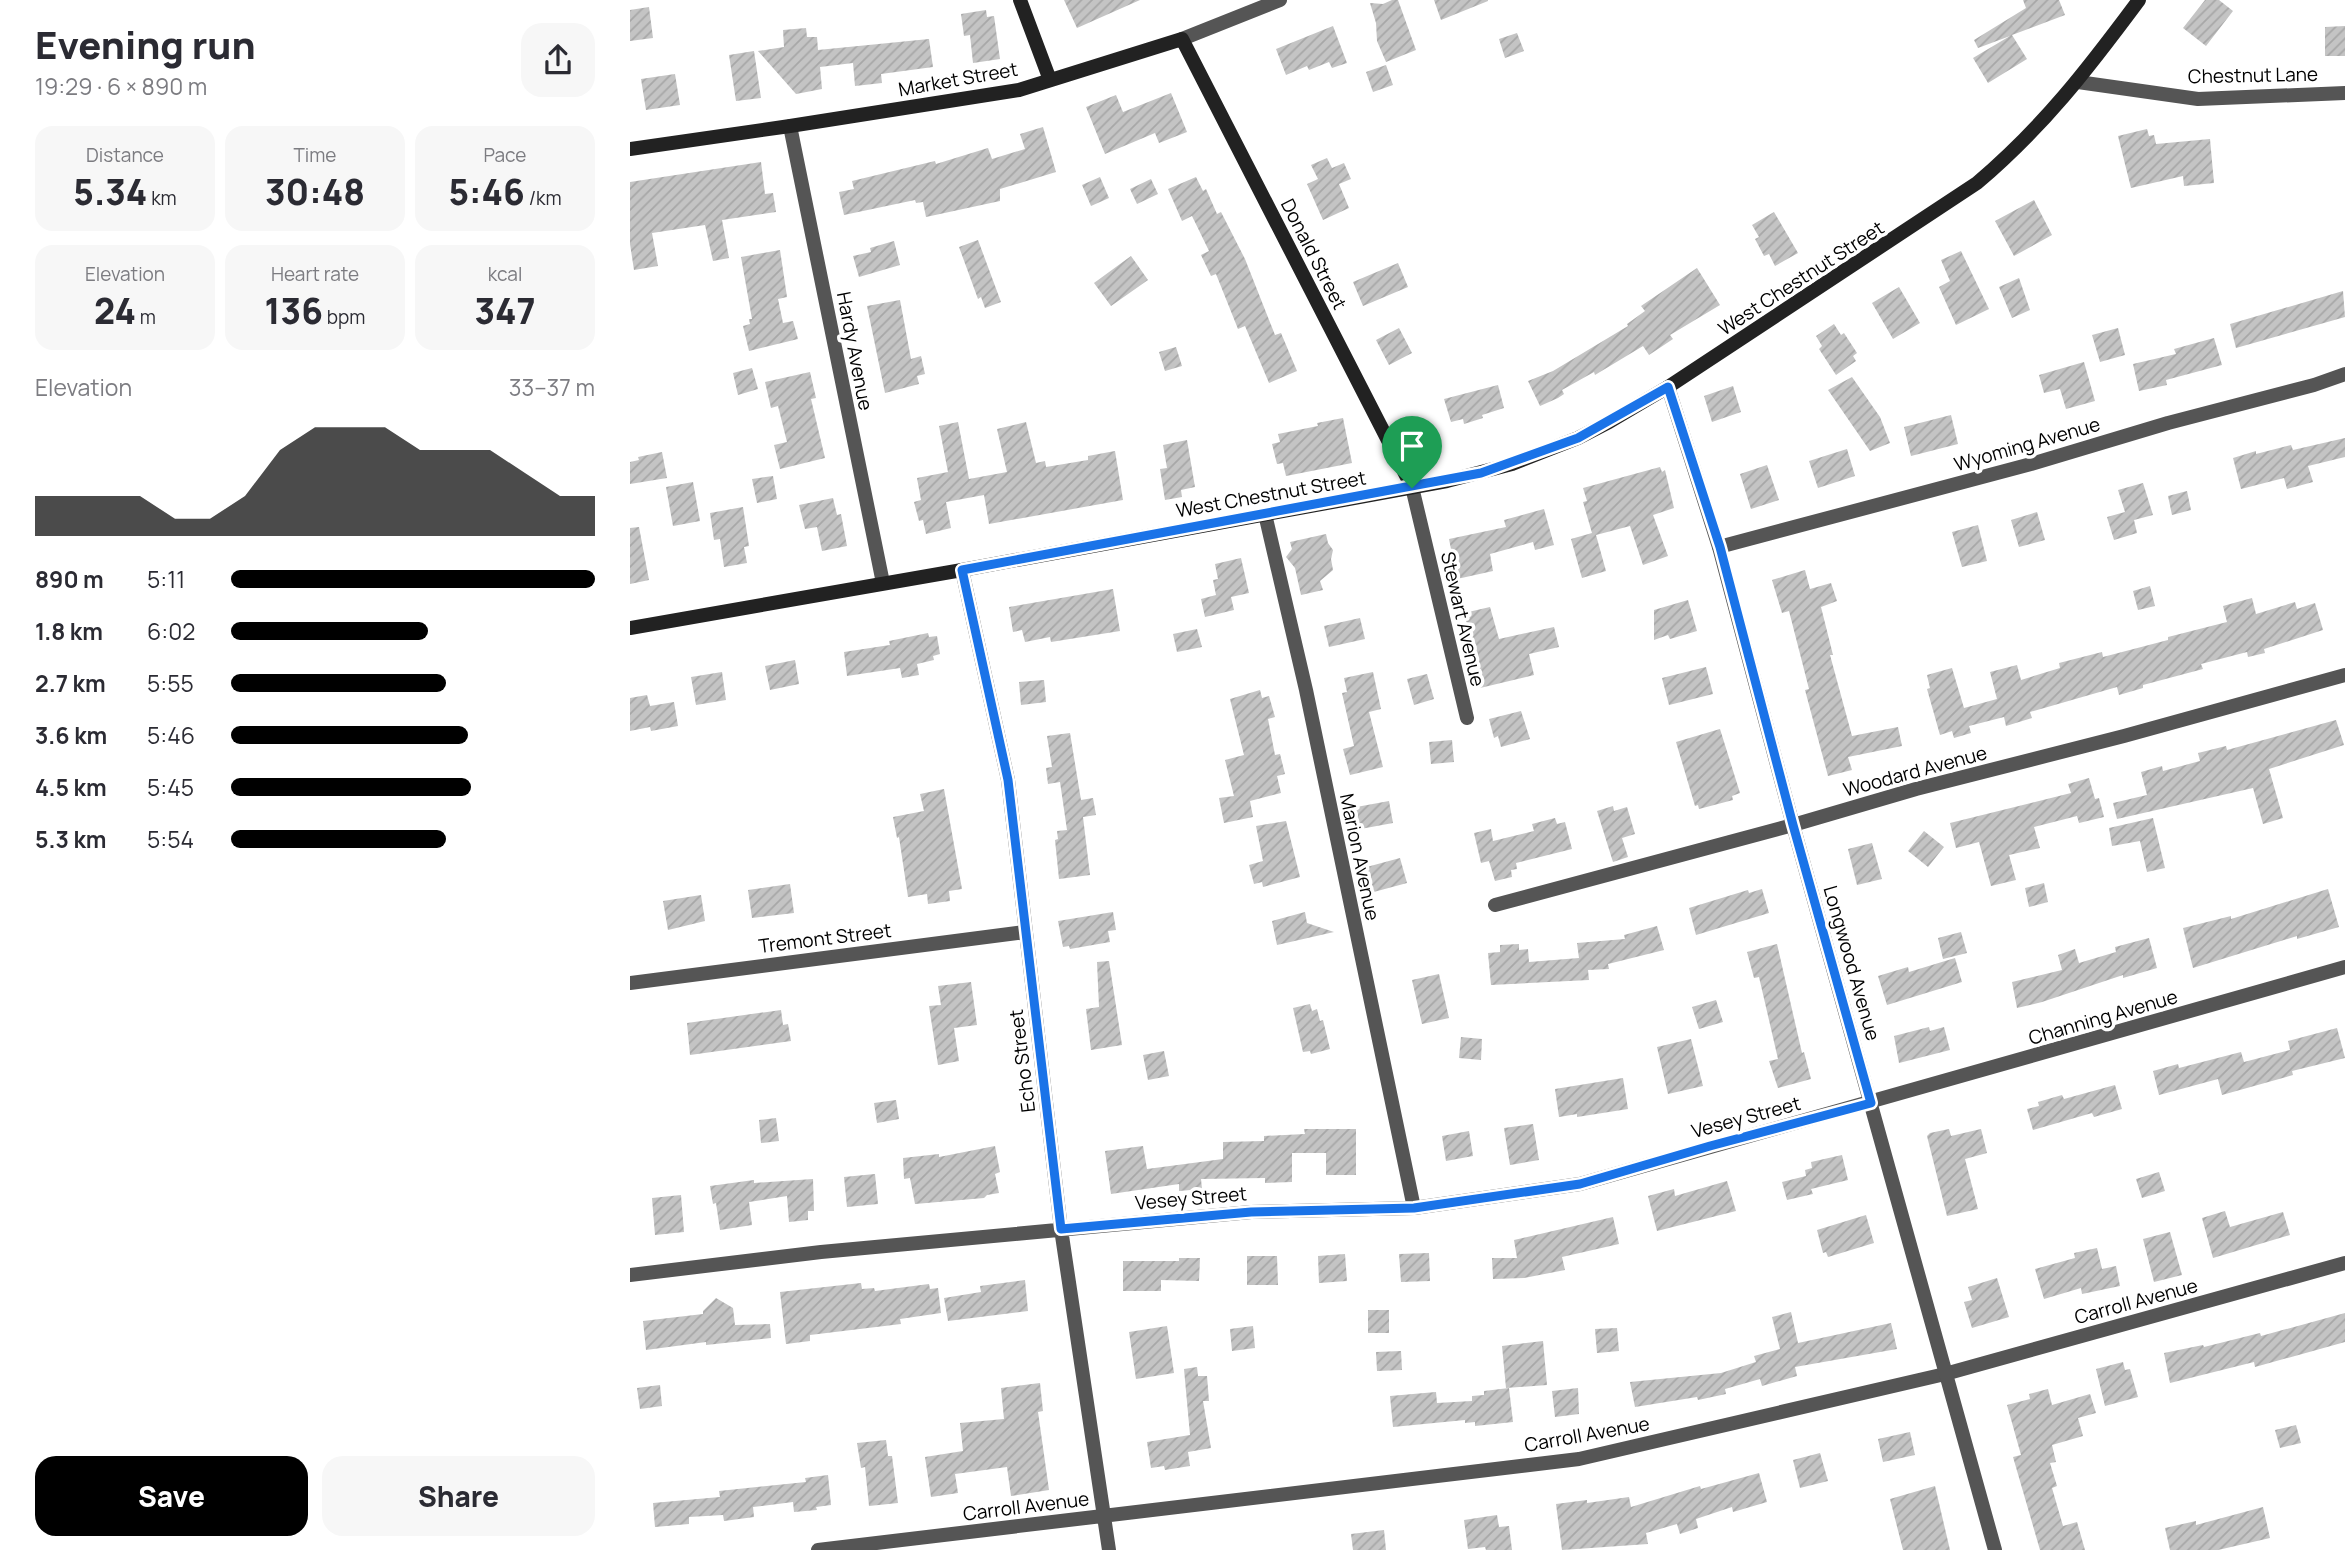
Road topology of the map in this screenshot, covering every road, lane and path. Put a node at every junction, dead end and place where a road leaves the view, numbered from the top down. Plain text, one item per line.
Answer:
1 (1020, 0) edge
2 (1280, 0) edge
3 (2139, 0) edge
4 (1182, 39) junction
5 (1050, 80) junction
6 (2078, 82) junction
7 (2345, 93) edge
8 (790, 126) junction
9 (630, 149) edge
10 (2345, 374) edge
11 (1668, 387) junction
12 (1412, 488) junction
13 (1265, 514) junction
14 (1720, 547) junction
15 (962, 570) junction
16 (883, 583) junction
17 (630, 628) edge
18 (2345, 674) edge
19 (1467, 718) dead end
20 (1793, 825) junction
21 (1495, 905) dead end
22 (1026, 932) junction
23 (2345, 967) edge
24 (630, 983) edge
25 (1871, 1103) junction
26 (1414, 1208) junction
27 (1061, 1229) junction
28 (2345, 1263) edge
29 (630, 1275) edge
30 (1945, 1374) junction
31 (1103, 1516) junction
32 (818, 1550) edge
33 (1109, 1550) edge
34 (1995, 1550) edge

1 - 5 main road
2 - 4 street, Market Street
3 - 6 main road, West Chestnut Street
4 - 5 main road, Market Street
4 - 12 main road, Donald Street
5 - 8 main road, Market Street
6 - 7 street, Chestnut Lane
6 - 11 main road, West Chestnut Street
8 - 9 main road, Market Street
8 - 16 street, Hardy Avenue
10 - 14 street, Wyoming Avenue
11 - 12 main road, West Chestnut Street
11 - 14 street, Longwood Avenue
12 - 13 main road, West Chestnut Street
12 - 19 street, Stewart Avenue
13 - 15 main road, West Chestnut Street
13 - 26 street, Marion Avenue
14 - 20 street, Longwood Avenue
15 - 16 main road, West Chestnut Street
15 - 22 street, Echo Street
16 - 17 main road, West Chestnut Street
18 - 20 street, Woodard Avenue
20 - 21 street, Woodard Avenue
20 - 25 street, Longwood Avenue
22 - 24 street, Tremont Street
22 - 27 street, Echo Street
23 - 25 street, Channing Avenue
25 - 26 street, Vesey Street
25 - 30 street, Longwood Avenue
26 - 27 street, Vesey Street
27 - 29 street, Vesey Street
27 - 31 street, Echo Street
28 - 30 street, Carroll Avenue
30 - 31 street, Carroll Avenue
30 - 34 street, Longwood Avenue
31 - 32 street, Carroll Avenue
31 - 33 street, Echo Street

